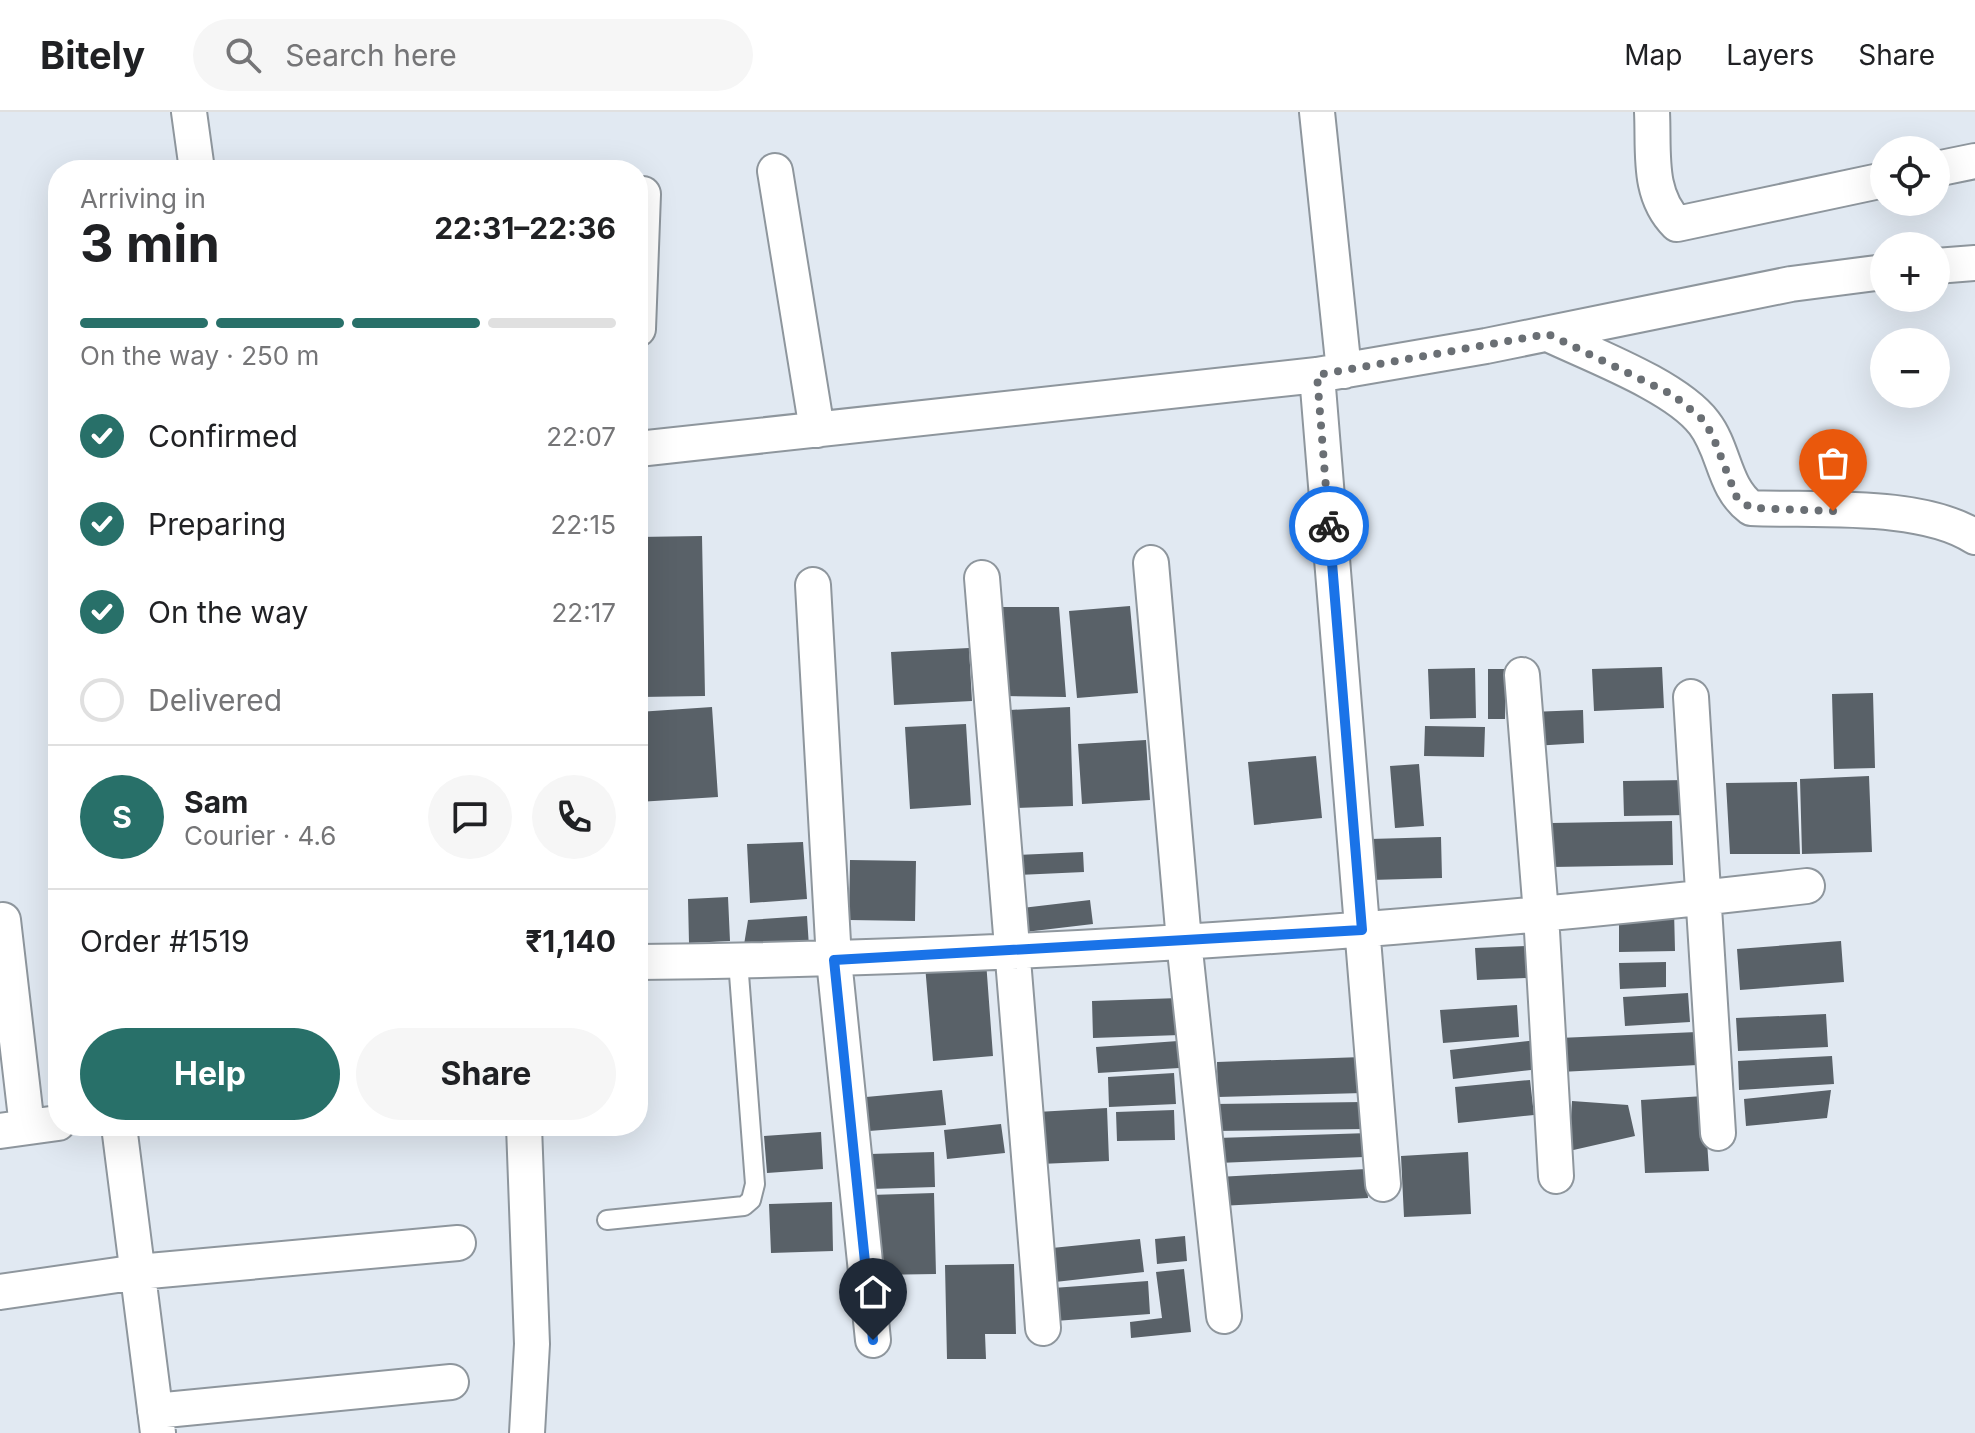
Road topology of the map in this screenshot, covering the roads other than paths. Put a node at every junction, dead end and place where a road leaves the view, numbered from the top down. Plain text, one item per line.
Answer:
1 (189, 112) edge
2 (1317, 112) edge
3 (1652, 112) edge
4 (196, 160) edge
5 (1975, 161) edge
6 (1950, 166) edge
7 (775, 171) dead end
8 (1870, 183) edge
9 (1975, 263) edge
10 (1950, 265) edge
11 (1870, 274) edge
12 (1548, 334) junction
13 (1330, 373) junction
14 (817, 430) junction
15 (648, 448) edge
16 (1975, 537) edge
17 (1151, 563) dead end
18 (982, 578) dead end
19 (813, 585) dead end
20 (1522, 675) dead end
21 (1691, 697) dead end
22 (1807, 886) dead end
23 (1702, 898) junction
24 (1541, 914) junction
25 (3, 920) dead end
26 (1362, 930) junction
27 (1184, 941) junction
28 (1011, 950) junction
29 (834, 960) junction
30 (738, 961) junction
31 (648, 962) edge
32 (28, 1127) edge
33 (1718, 1133) dead end
34 (120, 1136) edge
35 (524, 1136) edge
36 (1556, 1176) dead end
37 (1383, 1184) dead end
38 (607, 1220) dead end
39 (458, 1243) dead end
40 (138, 1272) junction
41 (0, 1292) edge
42 (1224, 1316) dead end
43 (1043, 1328) dead end
44 (873, 1340) dead end
45 (451, 1382) dead end
46 (156, 1422) edge
47 (527, 1433) edge

1 - 4 street
2 - 13 street
3 - 8 street
5 - 6 street
7 - 14 street
9 - 10 street
11 - 12 street
12 - 13 street
12 - 16 street
13 - 14 street
13 - 26 street
14 - 15 street
17 - 27 street
18 - 28 street
19 - 29 street
20 - 24 street
21 - 23 street
22 - 23 street
23 - 24 street
23 - 33 street
24 - 26 street
24 - 36 street
25 - 32 street
26 - 27 street
26 - 37 street
27 - 28 street
27 - 42 street
28 - 29 street
28 - 43 street
29 - 30 street
29 - 44 street
30 - 31 street
30 - 38 lane
34 - 40 street
35 - 47 street
39 - 40 street
40 - 41 street
40 - 46 street
45 - 46 street

